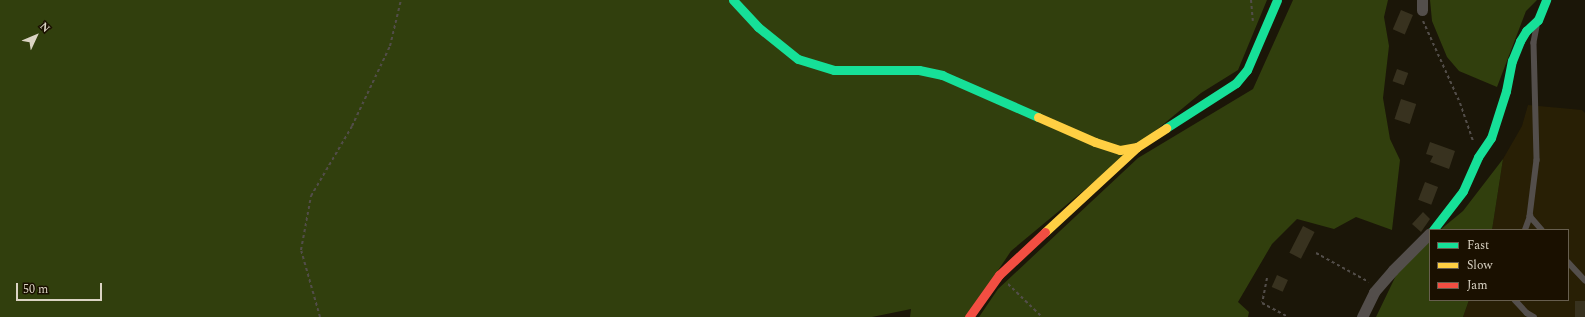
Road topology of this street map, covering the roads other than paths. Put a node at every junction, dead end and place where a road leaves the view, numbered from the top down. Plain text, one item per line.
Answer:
1 (733, 0) edge
2 (1277, 0) edge
3 (1546, 0) edge
4 (1538, 20) junction
5 (1137, 147) junction
6 (1530, 216) junction
7 (1434, 229) edge
8 (1525, 229) edge
9 (1541, 229) edge
10 (1429, 234) edge
11 (1569, 263) edge
12 (1585, 280) edge
13 (1516, 301) edge
14 (969, 317) edge
15 (1362, 317) edge
16 (1534, 317) edge

1 - 5 street
2 - 5 street
3 - 4 street
4 - 6 lane
4 - 7 street
5 - 14 street
6 - 8 lane
6 - 9 lane
10 - 15 street
11 - 12 lane
13 - 16 lane

